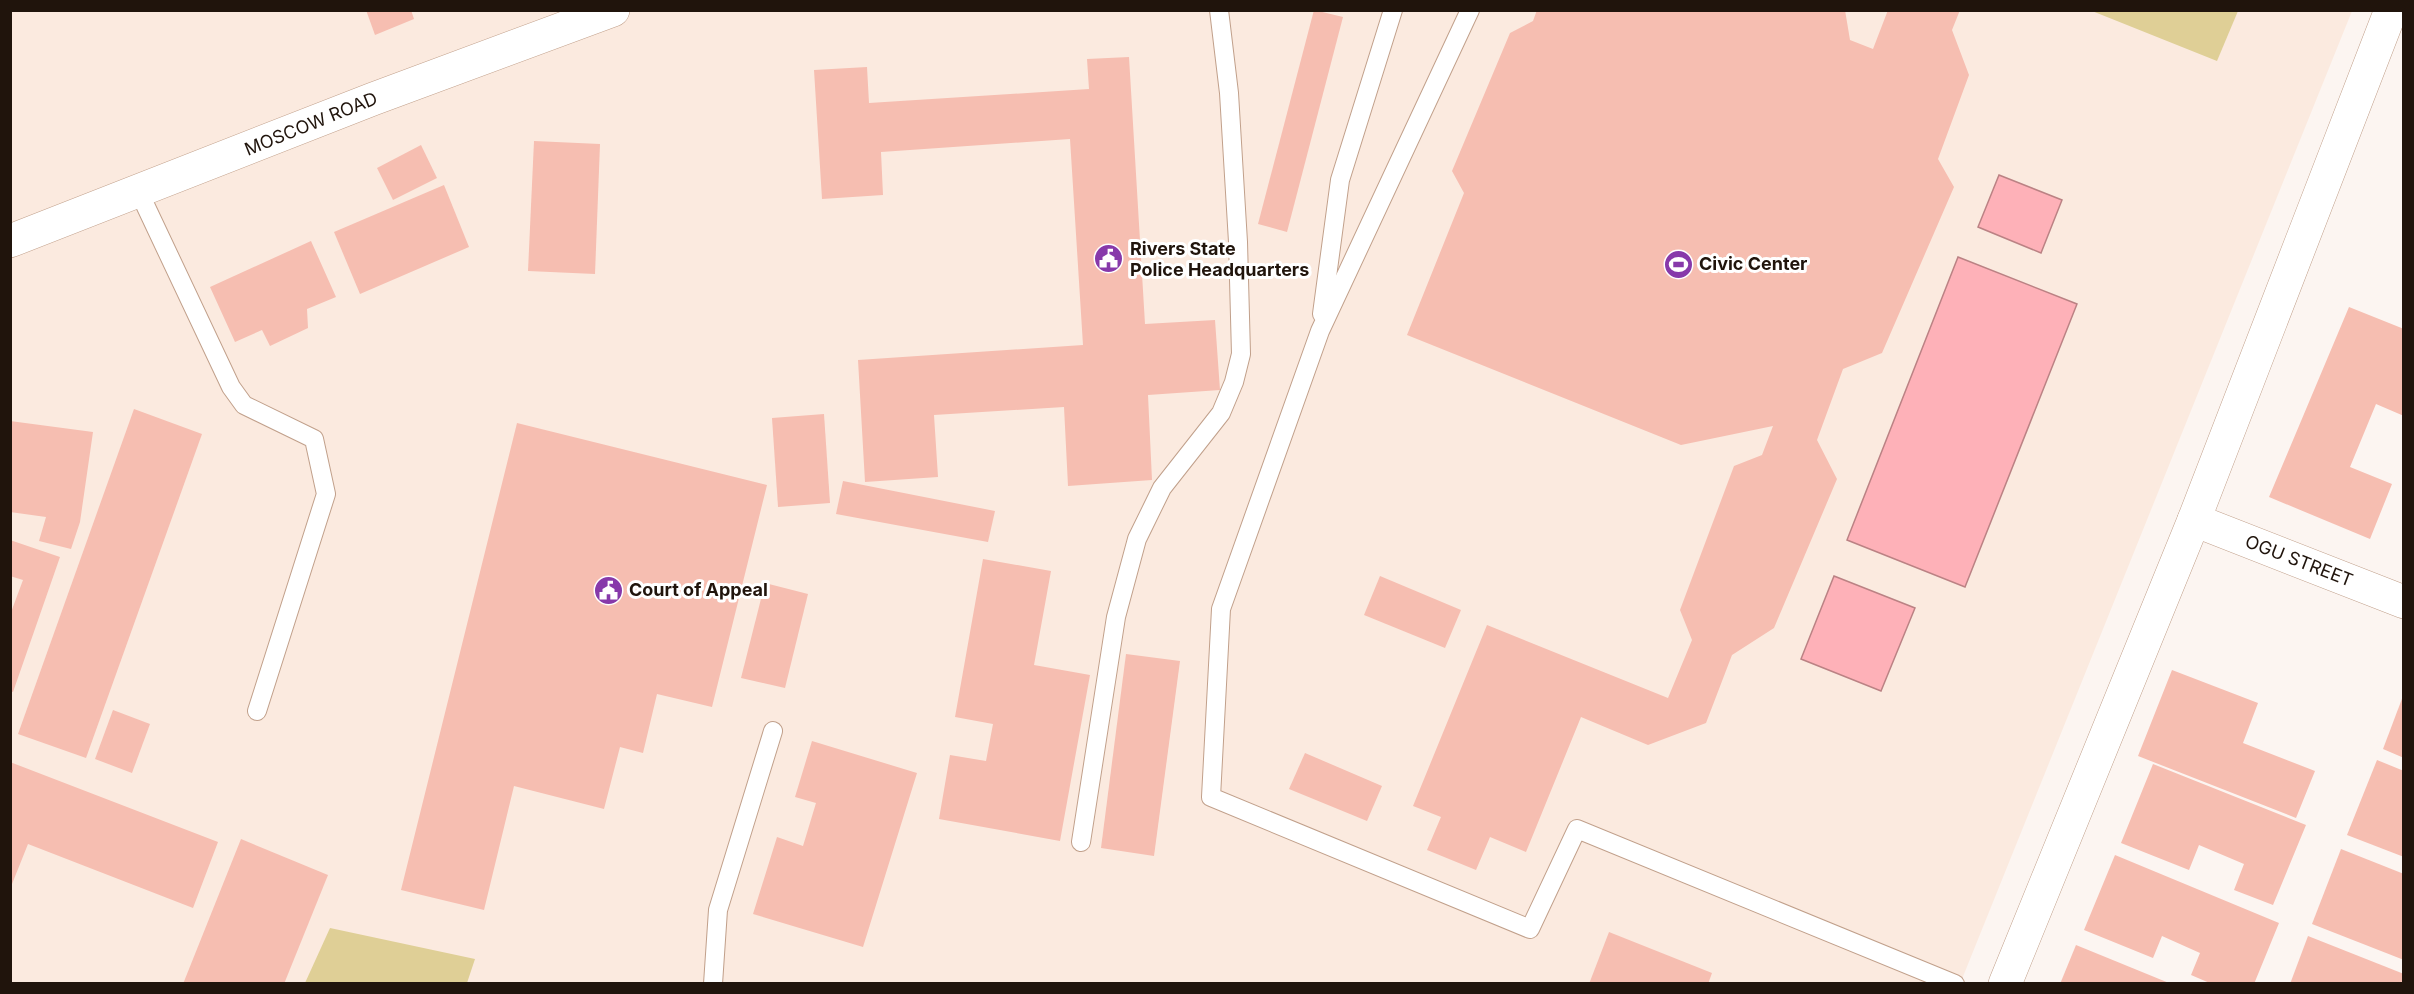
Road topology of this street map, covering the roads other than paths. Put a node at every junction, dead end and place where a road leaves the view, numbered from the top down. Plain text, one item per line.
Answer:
1 (613, 10) edge
2 (1219, 10) edge
3 (1394, 10) edge
4 (1470, 10) edge
5 (2391, 10) edge
6 (139, 192) junction
7 (10, 241) edge
8 (1320, 331) junction
9 (2194, 520) junction
10 (2403, 602) edge
11 (257, 711) dead end
12 (773, 731) dead end
13 (1081, 842) dead end
14 (713, 984) edge
15 (1954, 984) edge
16 (2005, 984) edge

1 - 6 street, MOSCOW ROAD
2 - 13 lane
3 - 8 lane
4 - 8 lane
5 - 9 street
6 - 7 street, MOSCOW ROAD
6 - 11 lane
8 - 15 lane
9 - 10 street, OGU STREET
9 - 16 street
12 - 14 lane

